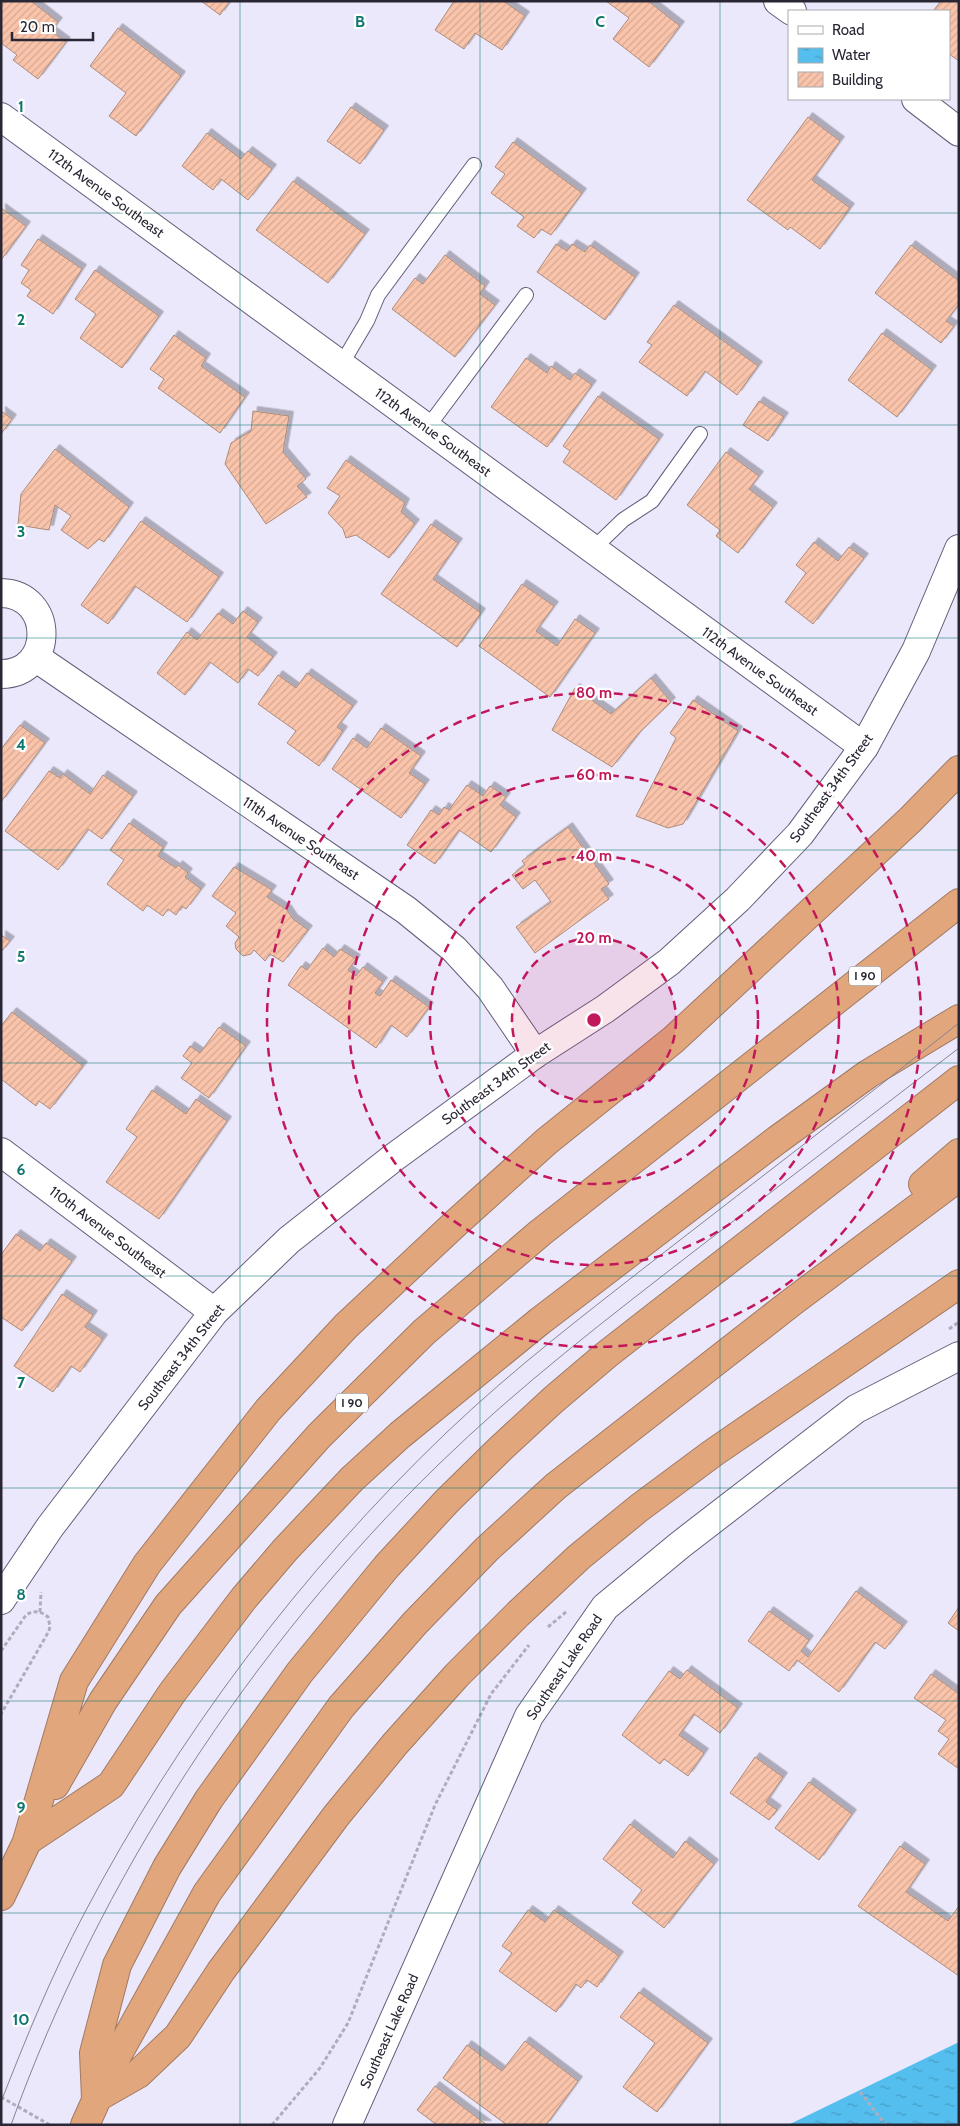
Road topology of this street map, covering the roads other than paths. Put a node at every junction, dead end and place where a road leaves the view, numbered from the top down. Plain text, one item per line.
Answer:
1 (778, 1) edge
2 (791, 10) edge
3 (917, 100) edge
4 (1, 117) edge
5 (959, 132) edge
6 (474, 164) dead end
7 (526, 295) dead end
8 (341, 365) junction
9 (427, 428) junction
10 (700, 434) dead end
11 (593, 549) junction
12 (959, 549) edge
13 (1, 593) edge
14 (35, 657) junction
15 (1, 674) edge
16 (864, 747) junction
17 (959, 770) edge
18 (959, 903) edge
19 (959, 1019) edge
20 (535, 1054) junction
21 (959, 1080) edge
22 (1, 1152) edge
23 (959, 1153) edge
24 (959, 1177) edge
25 (959, 1284) edge
26 (792, 1302) junction
27 (214, 1312) junction
28 (959, 1356) edge
29 (1, 1600) edge
30 (27, 1841) junction
31 (1, 1896) edge
32 (104, 2058) junction
33 (96, 2098) junction
34 (85, 2125) edge
35 (346, 2125) edge

1 - 2 street
3 - 5 street
4 - 8 street, 112th Avenue Southeast
6 - 8 lane
7 - 9 lane
8 - 9 street, 112th Avenue Southeast
9 - 11 street, 112th Avenue Southeast
10 - 11 lane
11 - 16 street, 112th Avenue Southeast
12 - 16 street, Southeast 34th Street
13 - 14 street
14 - 15 street
14 - 20 street, 111th Avenue Southeast
16 - 20 street, Southeast 34th Street
17 - 30 highway
18 - 30 highway, I 90
19 - 30 highway
20 - 27 street, Southeast 34th Street
21 - 32 highway
22 - 27 street, 110th Avenue Southeast
23 - 26 highway
24 - 26 highway
25 - 33 highway
26 - 32 highway
27 - 29 street, Southeast 34th Street
28 - 35 street, Southeast Lake Road
30 - 31 highway, I 90
32 - 33 highway
33 - 34 highway

